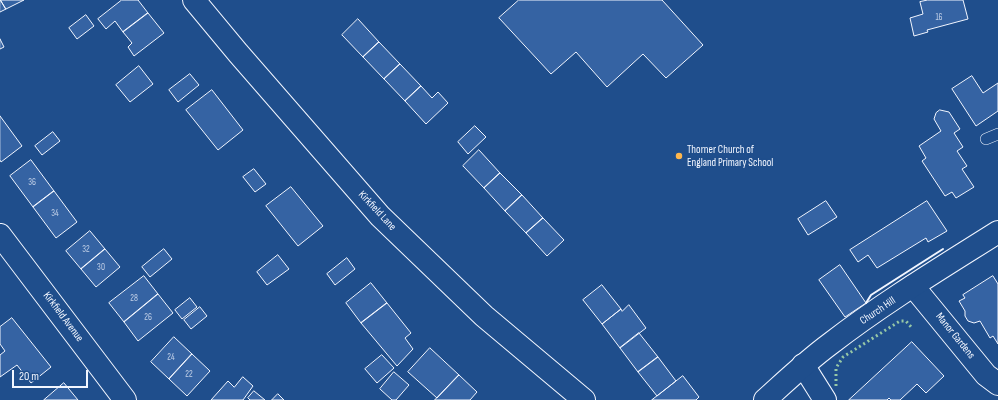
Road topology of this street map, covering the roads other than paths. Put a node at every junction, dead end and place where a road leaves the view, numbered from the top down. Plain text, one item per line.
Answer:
1 (194, 0) edge
2 (998, 134) edge
3 (986, 139) dead end
4 (998, 232) edge
5 (0, 235) edge
6 (914, 286) junction
7 (803, 365) junction
8 (998, 384) edge
9 (125, 400) edge
10 (584, 400) edge
11 (765, 400) edge
12 (825, 400) edge

1 - 10 street, Kirkfield Lane
2 - 3 lane
4 - 6 street, Church Hill
5 - 9 street, Kirkfield Avenue
6 - 7 street, Church Hill
6 - 8 street, Manor Gardens
7 - 11 street, Church Hill
7 - 12 street

